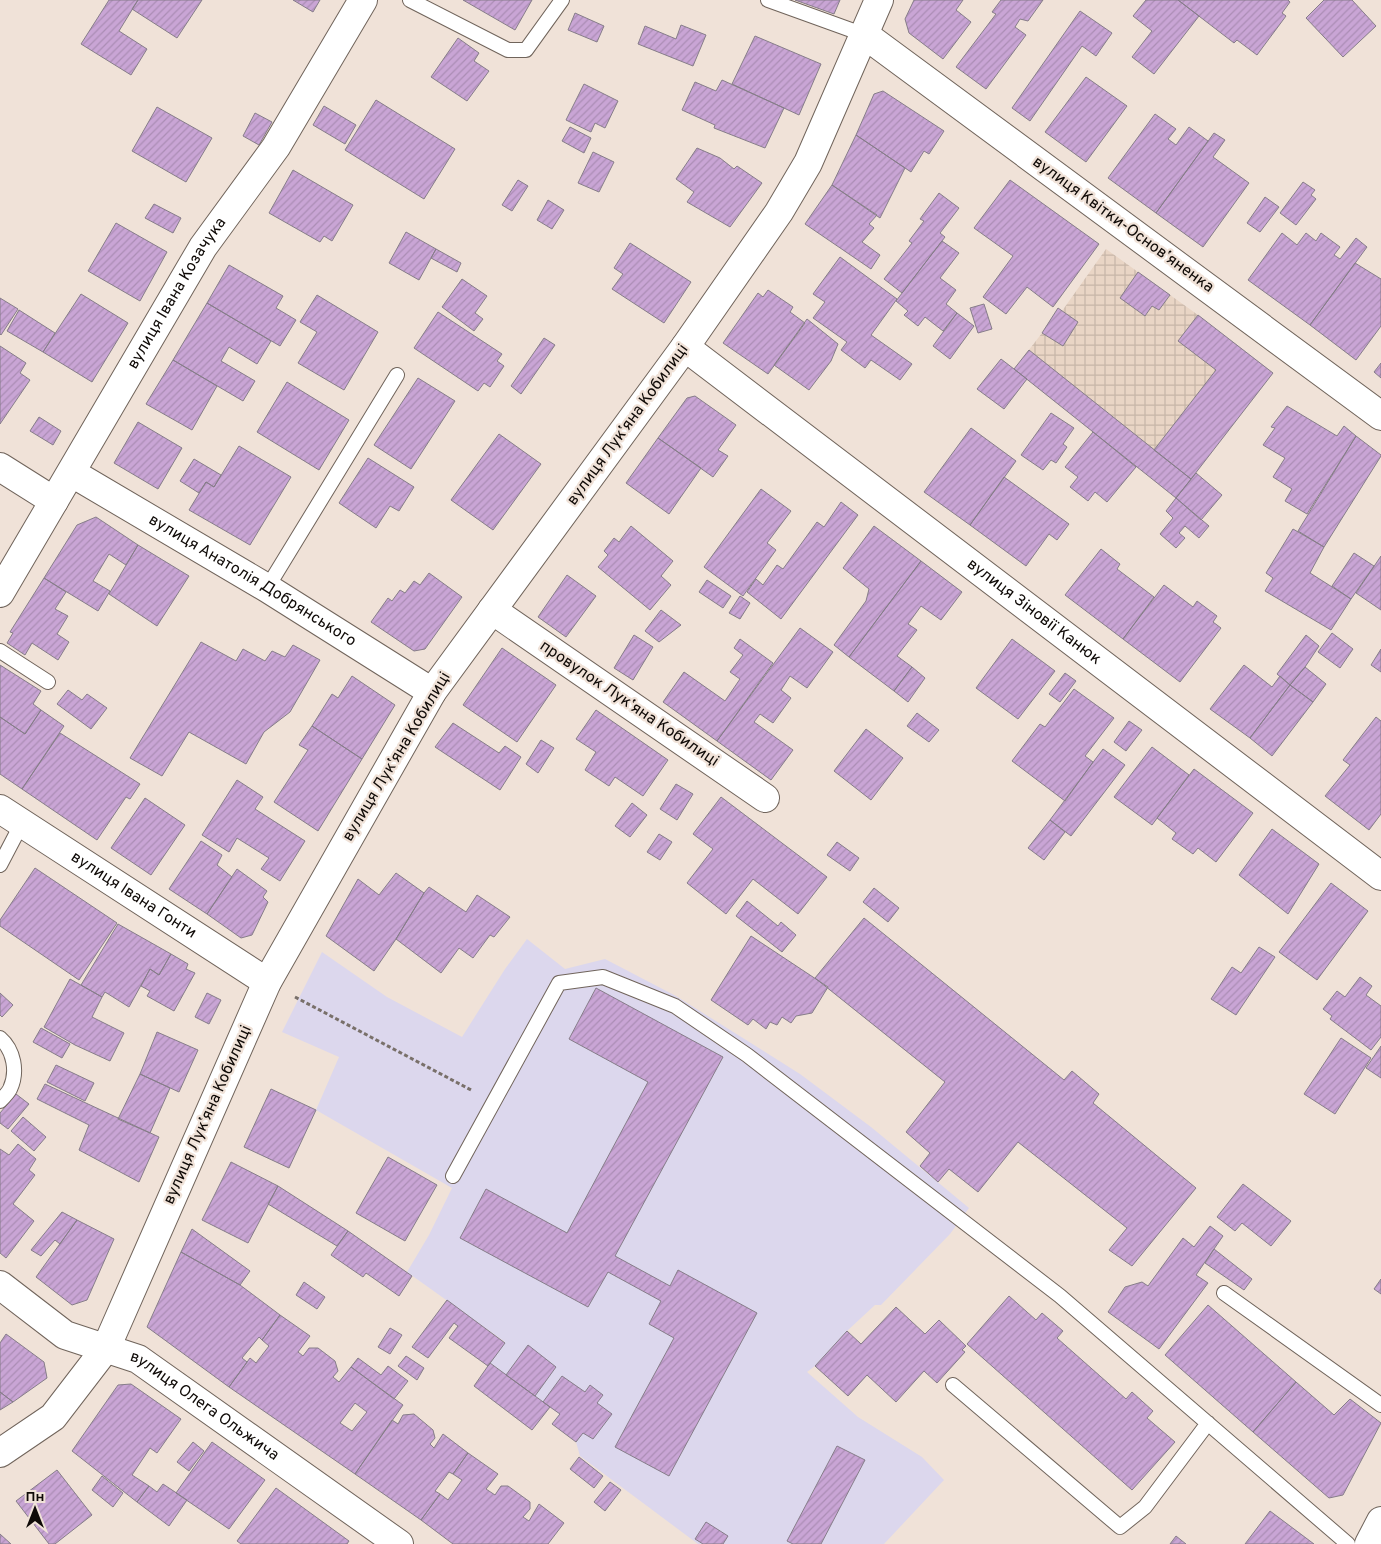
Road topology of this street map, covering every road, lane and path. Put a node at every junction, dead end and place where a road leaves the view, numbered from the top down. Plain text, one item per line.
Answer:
1 (363, 0) edge
2 (410, 0) edge
3 (562, 0) edge
4 (768, 0) edge
5 (880, 0) edge
6 (865, 35) junction
7 (685, 347) junction
8 (397, 375) dead end
9 (1381, 416) edge
10 (0, 468) edge
11 (72, 473) junction
12 (54, 501) junction
13 (267, 588) junction
14 (0, 593) edge
15 (492, 610) junction
16 (0, 651) edge
17 (48, 682) dead end
18 (432, 692) junction
19 (765, 798) dead end
20 (11, 816) edge
21 (0, 865) edge
22 (1381, 876) edge
23 (267, 982) junction
24 (293, 996) dead end
25 (0, 1038) edge
26 (0, 1101) edge
27 (494, 1102) junction
28 (453, 1176) dead end
29 (0, 1285) edge
30 (1224, 1293) dead end
31 (106, 1348) junction
32 (953, 1385) dead end
33 (1381, 1405) edge
34 (1208, 1423) junction
35 (0, 1453) edge
36 (1381, 1521) edge
37 (399, 1544) edge
38 (1348, 1544) edge
39 (1369, 1544) edge

1 - 11 street, вулиця Івана Козачука
2 - 3 lane
4 - 6 lane
5 - 6 street, вулиця Лукʼяна Кобилиці
6 - 7 street, вулиця Лукʼяна Кобилиці
6 - 9 street, вулиця Квітки-Основʼяненка
7 - 15 street, вулиця Лукʼяна Кобилиці
7 - 22 street, вулиця Зіновії Канюк
8 - 13 lane
10 - 12 street
11 - 12 street, вулиця Івана Козачука
11 - 13 street, вулиця Анатолія Добрянського
12 - 14 street, вулиця Івана Козачука
13 - 18 street, вулиця Анатолія Добрянського
15 - 18 street, вулиця Лукʼяна Кобилиці
15 - 19 street, провулок Лукʼяна Кобилиці
16 - 17 lane
18 - 23 street, вулиця Лукʼяна Кобилиці
20 - 21 lane
20 - 23 street, вулиця Івана Гонти
23 - 31 street, вулиця Лукʼяна Кобилиці
24 - 27 path
25 - 26 lane
27 - 28 lane
27 - 34 lane
29 - 31 street, вулиця Олега Ольжича
30 - 33 lane
31 - 35 street, вулиця Лукʼяна Кобилиці
31 - 37 street, вулиця Олега Ольжича
32 - 34 lane
34 - 38 lane
36 - 39 street

